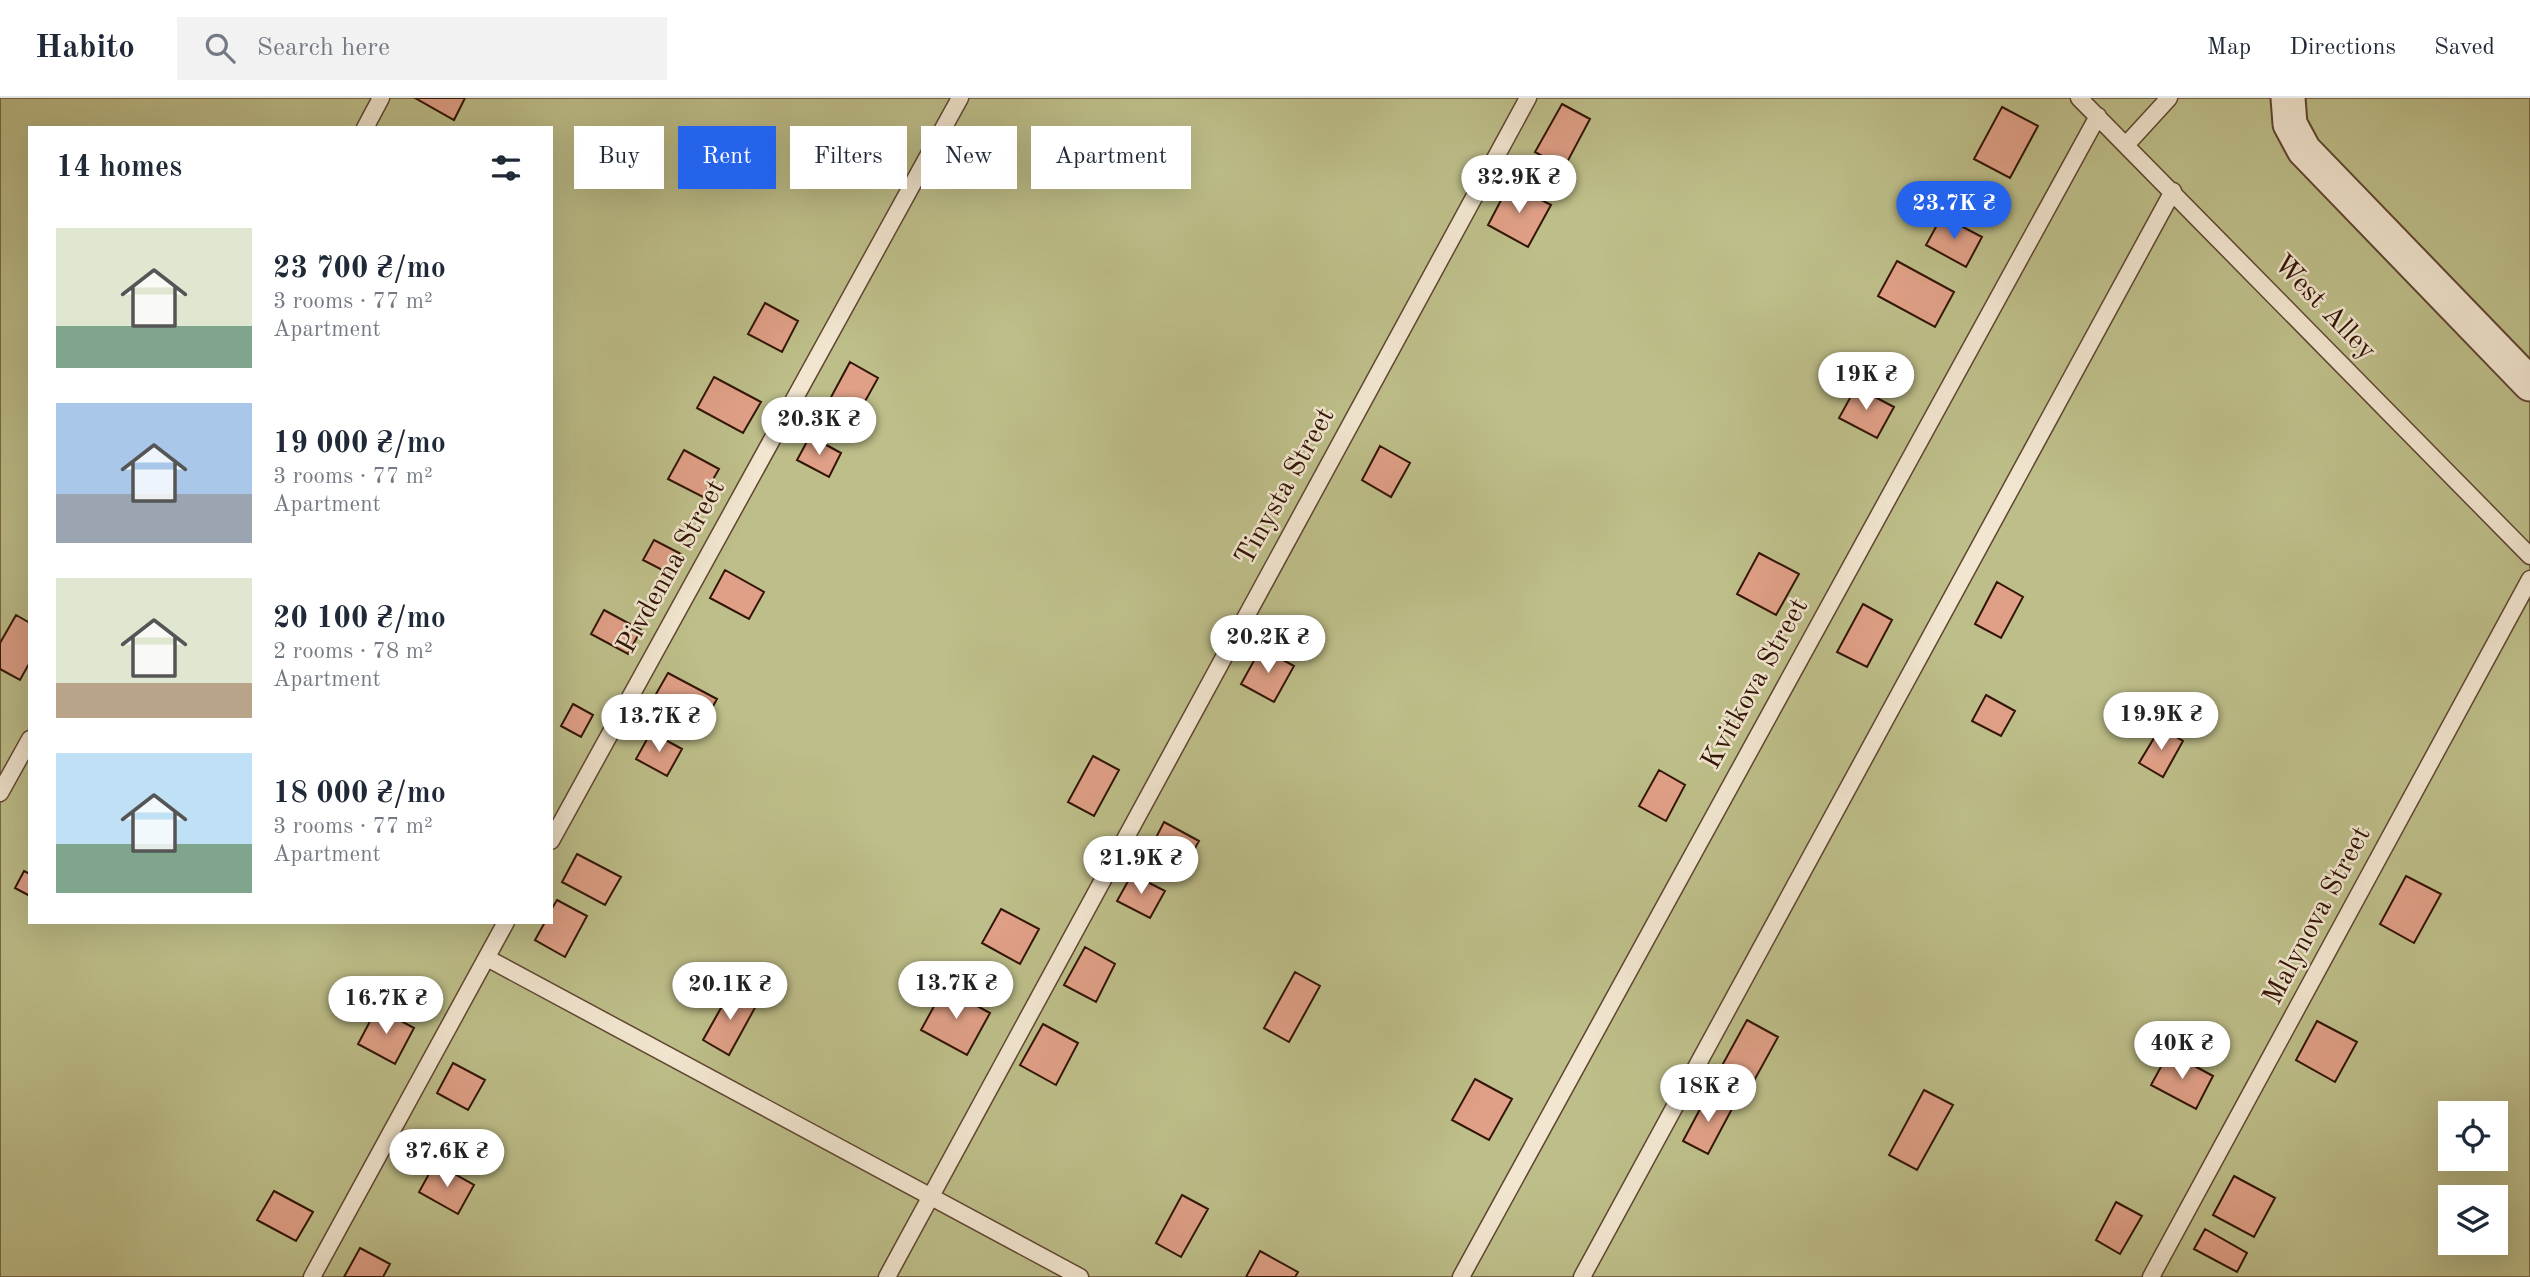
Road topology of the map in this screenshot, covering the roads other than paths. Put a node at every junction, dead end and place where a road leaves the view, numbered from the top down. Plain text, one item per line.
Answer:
1 (381, 98) edge
2 (960, 98) edge
3 (1528, 98) edge
4 (2079, 98) edge
5 (2169, 98) edge
6 (2288, 98) edge
7 (2098, 116) junction
8 (366, 126) edge
9 (2126, 145) junction
10 (2173, 191) junction
11 (2530, 384) edge
12 (2530, 556) edge
13 (2530, 579) edge
14 (28, 743) edge
15 (0, 793) edge
16 (553, 837) edge
17 (505, 924) edge
18 (487, 958) junction
19 (930, 1196) junction
20 (312, 1277) edge
21 (887, 1277) edge
22 (1080, 1277) edge
23 (1461, 1277) edge
24 (1582, 1277) edge
25 (2151, 1277) edge

1 - 8 lane
2 - 16 lane, Pivdenna Street
3 - 19 lane, Tinysta Street
4 - 7 lane, West Alley
5 - 9 lane
6 - 11 street
7 - 9 lane, West Alley
7 - 23 lane, Kvitkova Street
9 - 10 lane, West Alley
10 - 12 lane, West Alley
10 - 24 lane
13 - 25 lane, Malynova Street
14 - 15 lane
17 - 18 lane
18 - 19 lane
18 - 20 lane
19 - 21 lane, Tinysta Street
19 - 22 lane

